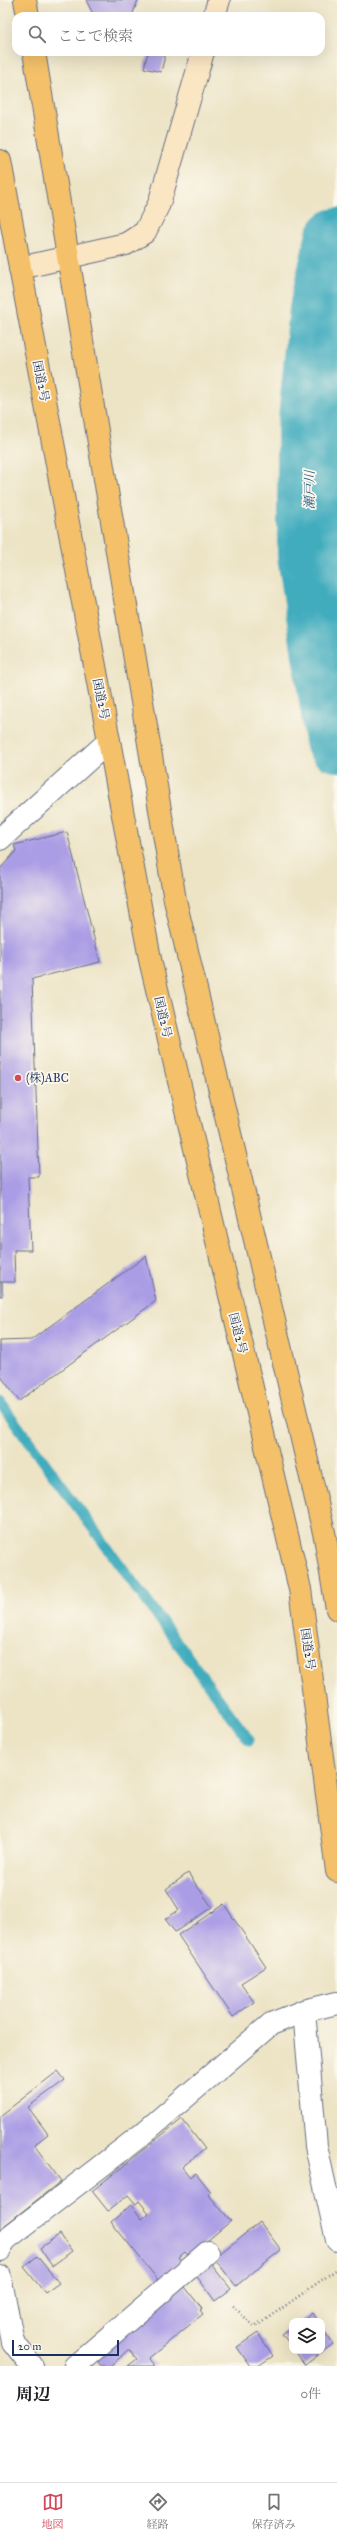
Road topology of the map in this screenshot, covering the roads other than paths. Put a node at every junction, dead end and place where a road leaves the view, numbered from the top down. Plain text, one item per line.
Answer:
1 (25, 0) edge
2 (219, 0) edge
3 (27, 12) edge
4 (215, 12) edge
5 (35, 56) edge
6 (202, 56) edge
7 (0, 160) edge
8 (70, 258) junction
9 (20, 268) junction
10 (109, 741) junction
11 (0, 839) edge
12 (337, 1610) edge
13 (337, 1871) edge
14 (337, 2004) edge
15 (304, 2011) junction
16 (337, 2240) edge
17 (0, 2250) edge
18 (208, 2252) dead end
19 (0, 2276) edge
20 (32, 2366) edge
21 (75, 2366) edge

1 - 3 highway
2 - 4 street
5 - 8 highway
6 - 8 street
7 - 9 highway, 国道2号
8 - 9 street
8 - 12 highway
9 - 10 highway, 国道2号
10 - 11 street
10 - 13 highway, 国道2号
14 - 15 street
15 - 16 street
15 - 17 street
18 - 21 street
19 - 20 street

